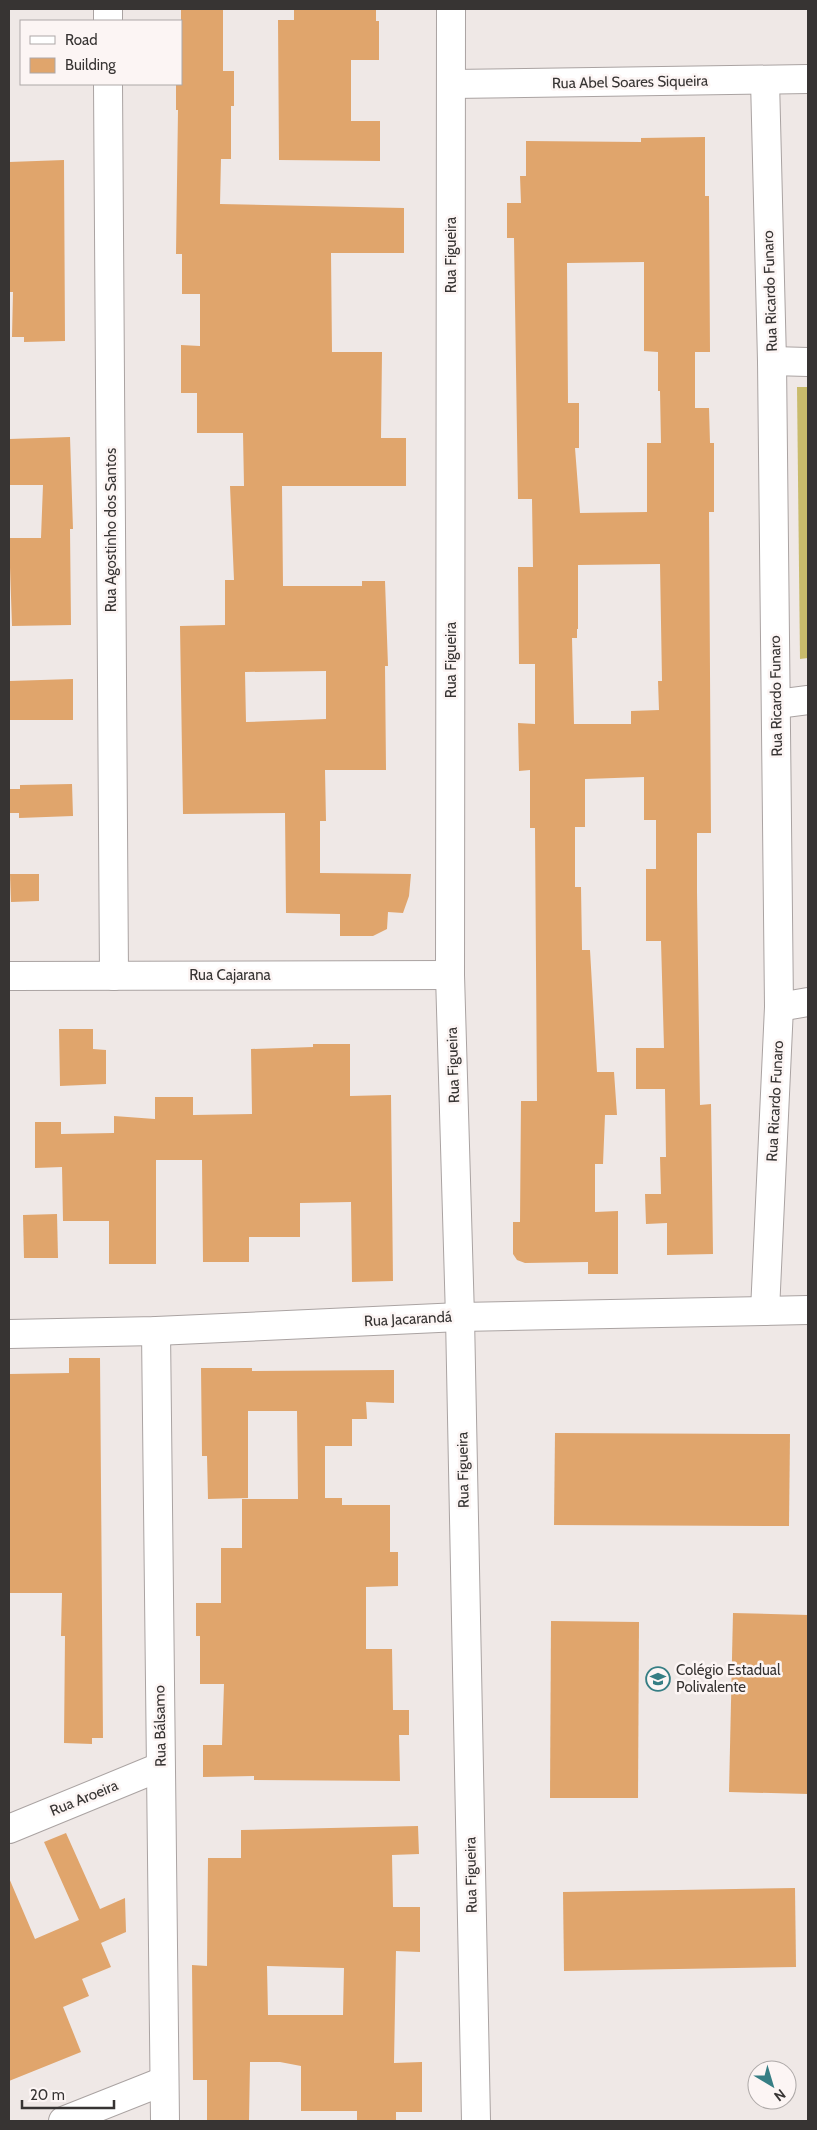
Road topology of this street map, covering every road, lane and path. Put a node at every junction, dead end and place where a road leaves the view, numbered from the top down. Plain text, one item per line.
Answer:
1 (451, 9) edge
2 (808, 79) edge
3 (765, 80) junction
4 (451, 84) junction
5 (108, 85) edge
6 (772, 361) junction
7 (808, 362) edge
8 (808, 700) edge
9 (776, 704) junction
10 (450, 975) junction
11 (9, 976) edge
12 (114, 976) junction
13 (808, 1002) edge
14 (779, 1007) junction
15 (808, 1310) edge
16 (765, 1311) junction
17 (460, 1316) junction
18 (156, 1331) junction
19 (9, 1334) edge
20 (160, 1767) junction
21 (9, 1829) edge
22 (164, 2081) junction
23 (63, 2121) edge
24 (165, 2121) edge
25 (476, 2121) edge

1 - 4 street, Rua Figueira
2 - 3 street, Rua Abel Soares Siqueira
3 - 4 street, Rua Abel Soares Siqueira
3 - 6 street, Rua Ricardo Funaro
4 - 10 street, Rua Figueira
5 - 12 street, Rua Agostinho dos Santos
6 - 7 street
6 - 9 street, Rua Ricardo Funaro
8 - 9 street
9 - 14 street, Rua Ricardo Funaro
10 - 12 street, Rua Cajarana
10 - 17 street, Rua Figueira
11 - 12 street, Rua Cajarana
13 - 14 street
14 - 16 street, Rua Ricardo Funaro
15 - 16 street, Rua Jacarandá
16 - 17 street, Rua Jacarandá
17 - 18 street, Rua Jacarandá
17 - 25 street, Rua Figueira
18 - 19 street, Rua Jacarandá
18 - 20 street, Rua Bálsamo
20 - 21 street, Rua Aroeira
20 - 22 street, Rua Bálsamo
22 - 23 street
22 - 24 street, Rua Bálsamo

